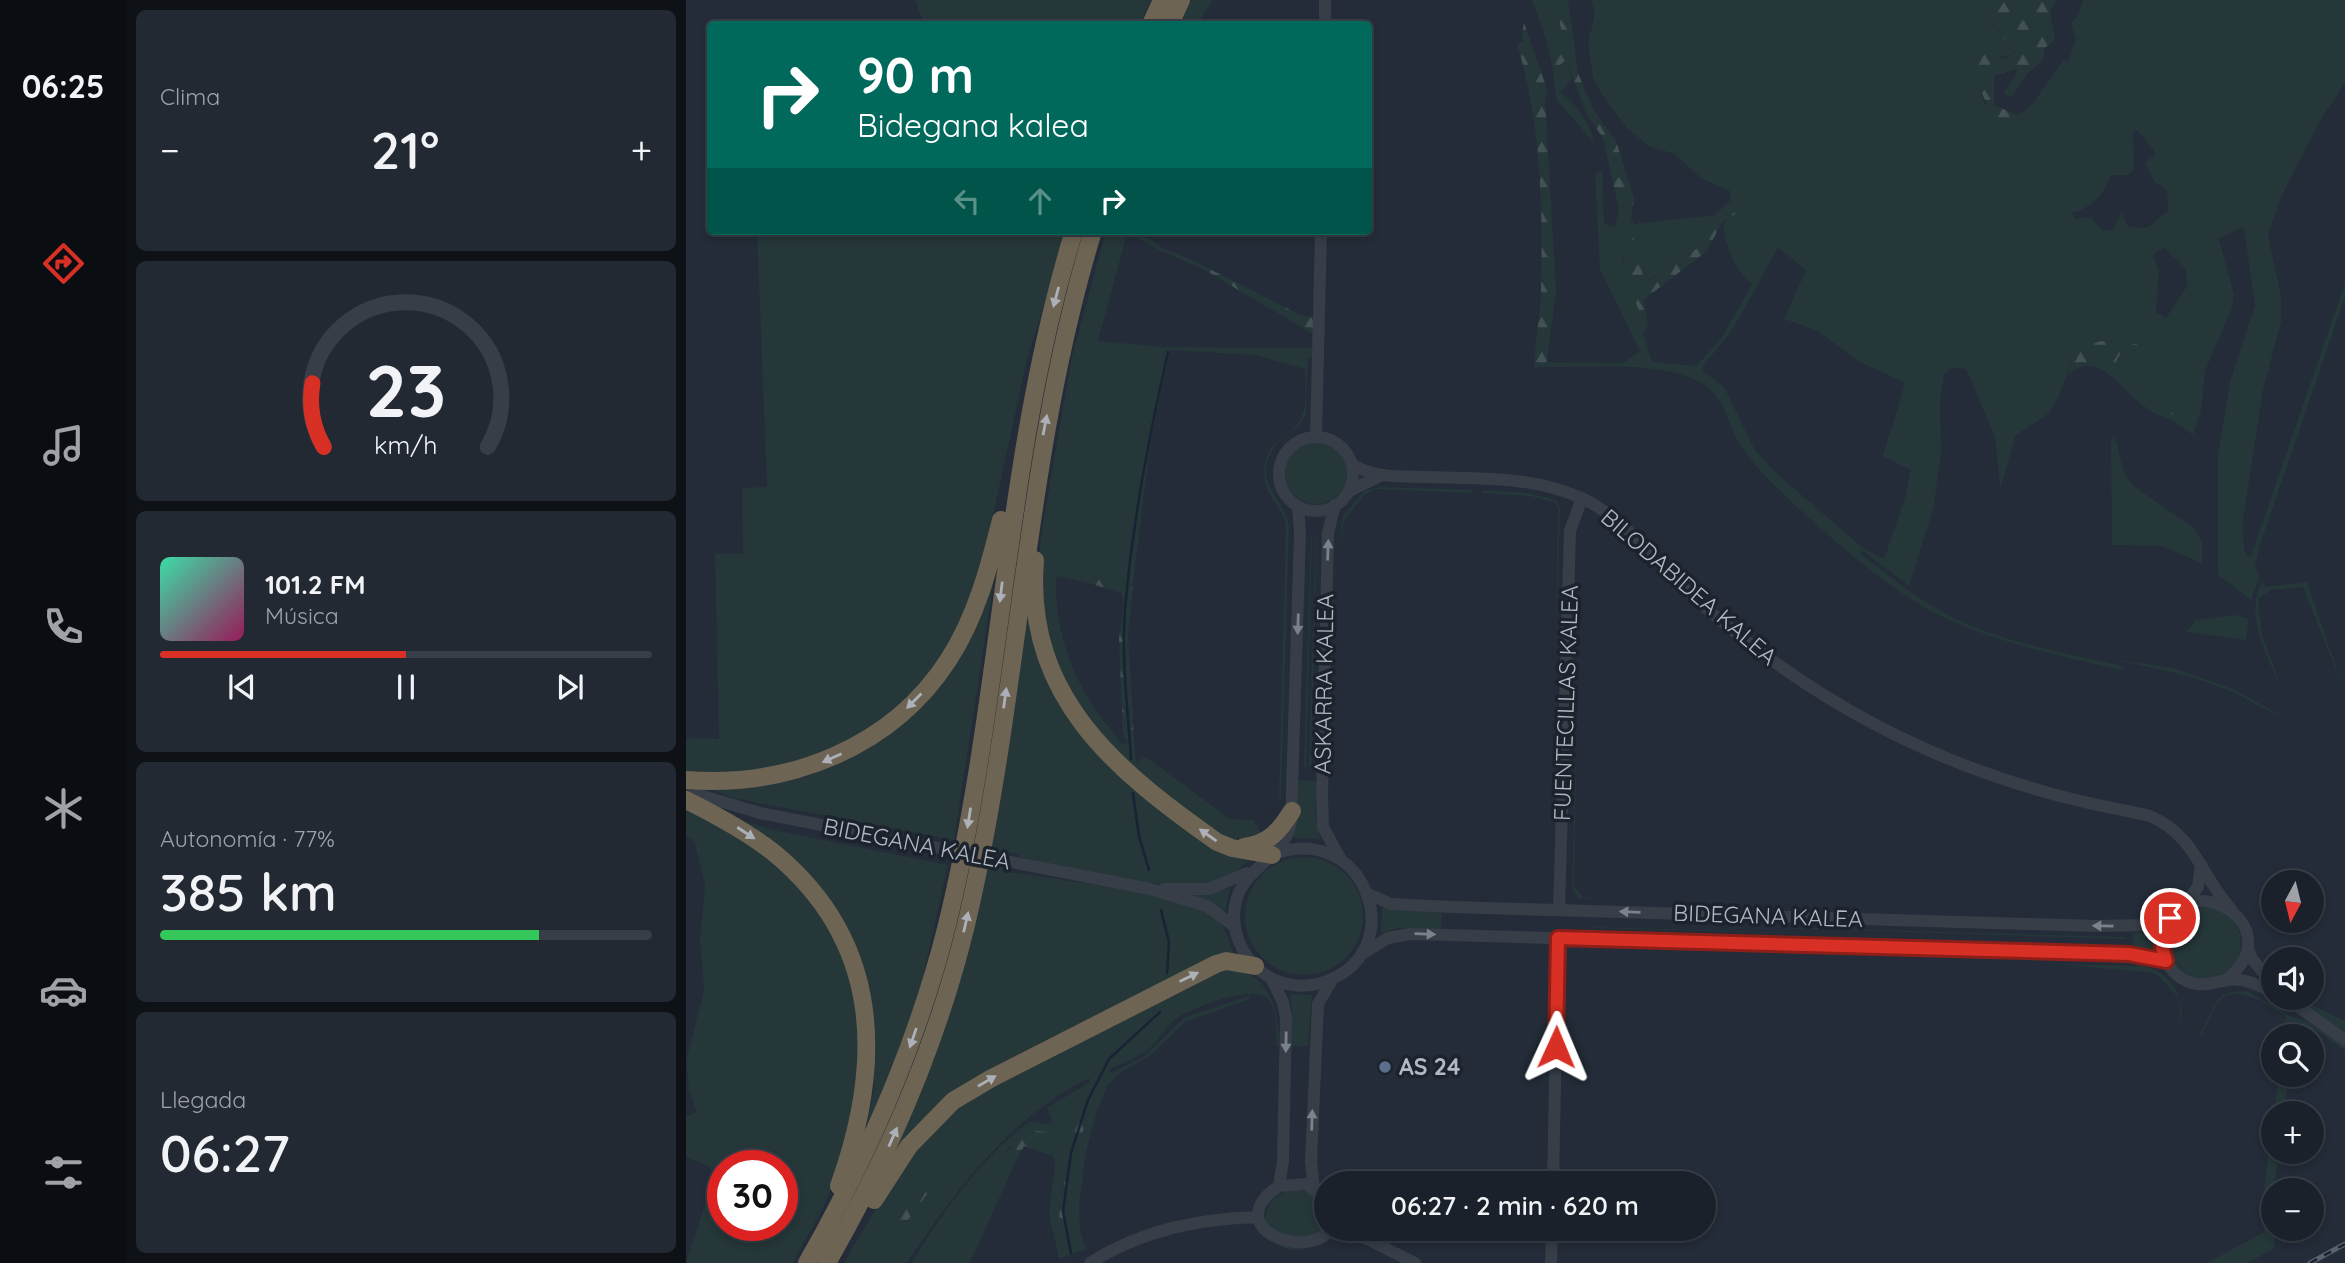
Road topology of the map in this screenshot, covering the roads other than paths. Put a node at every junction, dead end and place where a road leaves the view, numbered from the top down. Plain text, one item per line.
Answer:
1 (1162, 0) edge
2 (1181, 0) edge
3 (1325, 0) edge
4 (1152, 21) edge
5 (1171, 21) edge
6 (1325, 21) edge
7 (1073, 235) edge
8 (1092, 235) edge
9 (1321, 235) edge
10 (1034, 391) junction
11 (1316, 436) junction
12 (1040, 453) junction
13 (1352, 464) junction
14 (1380, 476) junction
15 (1349, 491) junction
16 (1582, 498) junction
17 (1335, 505) junction
18 (1298, 507) junction
19 (686, 780) edge
20 (686, 791) edge
21 (686, 800) edge
22 (1292, 811) junction
23 (1232, 848) junction
24 (1272, 855) junction
25 (1340, 859) junction
26 (2201, 864) junction
27 (1252, 871) junction
28 (1150, 889) junction
29 (1368, 894) junction
30 (2183, 906) junction
31 (2231, 909) junction
32 (1559, 910) junction
33 (2170, 918) junction
34 (1235, 927) junction
35 (1558, 938) junction
36 (2248, 948) junction
37 (1362, 954) junction
38 (2166, 961) junction
39 (1255, 966) junction
40 (2261, 970) edge
41 (1270, 978) junction
42 (1332, 980) junction
43 (2226, 980) junction
44 (2261, 986) edge
45 (2303, 1010) edge
46 (2345, 1040) edge
47 (1553, 1171) edge
48 (1279, 1186) junction
49 (1314, 1188) joint
50 (1258, 1217) junction
51 (1325, 1241) edge
52 (1371, 1241) edge
53 (1552, 1241) edge
54 (1279, 1254) dead end
55 (1301, 1257) dead end
56 (805, 1263) edge
57 (827, 1263) edge
58 (836, 1263) edge
59 (1090, 1263) edge
60 (1415, 1263) edge
61 (1551, 1263) edge

1 - 4 highway
2 - 5 highway
3 - 6 street
7 -> 10 highway
12 -> 8 highway
9 - 11 street
10 -> 19 highway
10 -> 56 highway
11 - 13 street
11 - 18 street
23 -> 12 highway
57 -> 12 highway
13 - 14 street, BILODABIDEA KALEA
13 - 15 street
14 - 15 street, BILODABIDEA KALEA
14 - 16 street, BILODABIDEA KALEA
15 - 17 street
16 - 26 street, BILODABIDEA KALEA
16 - 32 street, FUENTECILLAS KALEA
17 - 18 street
25 -> 17 street, ASKARRA KALEA
18 -> 22 street, ASKARRA KALEA
20 - 28 street, BIDEGANA KALEA
21 -> 56 highway
22 - 23 highway
22 - 24 street, ASKARRA KALEA
23 - 24 highway
24 - 25 street
24 - 27 street
25 - 29 street
26 - 30 street
26 - 31 street, BILODABIDEA KALEA
27 - 28 street, BIDEGANA KALEA
27 - 34 street
28 - 34 street, BIDEGANA KALEA
29 - 32 street, BIDEGANA KALEA
29 - 37 street
30 - 31 street
30 - 33 street
31 - 36 street
33 -> 32 street, BIDEGANA KALEA
33 - 38 street
34 - 39 street
37 -> 35 street, BIDEGANA KALEA
35 - 38 street, BIDEGANA KALEA
35 - 47 street
36 - 40 street
36 - 43 street
37 - 42 street
38 - 43 street
39 - 41 street
58 -> 39 highway
41 - 42 street
41 -> 48 street
49 -> 42 street
43 - 44 street
45 - 46 street
48 - 49 street
48 - 50 street
50 - 54 street
50 - 59 street
51 - 55 street
52 - 60 street
53 - 61 street

